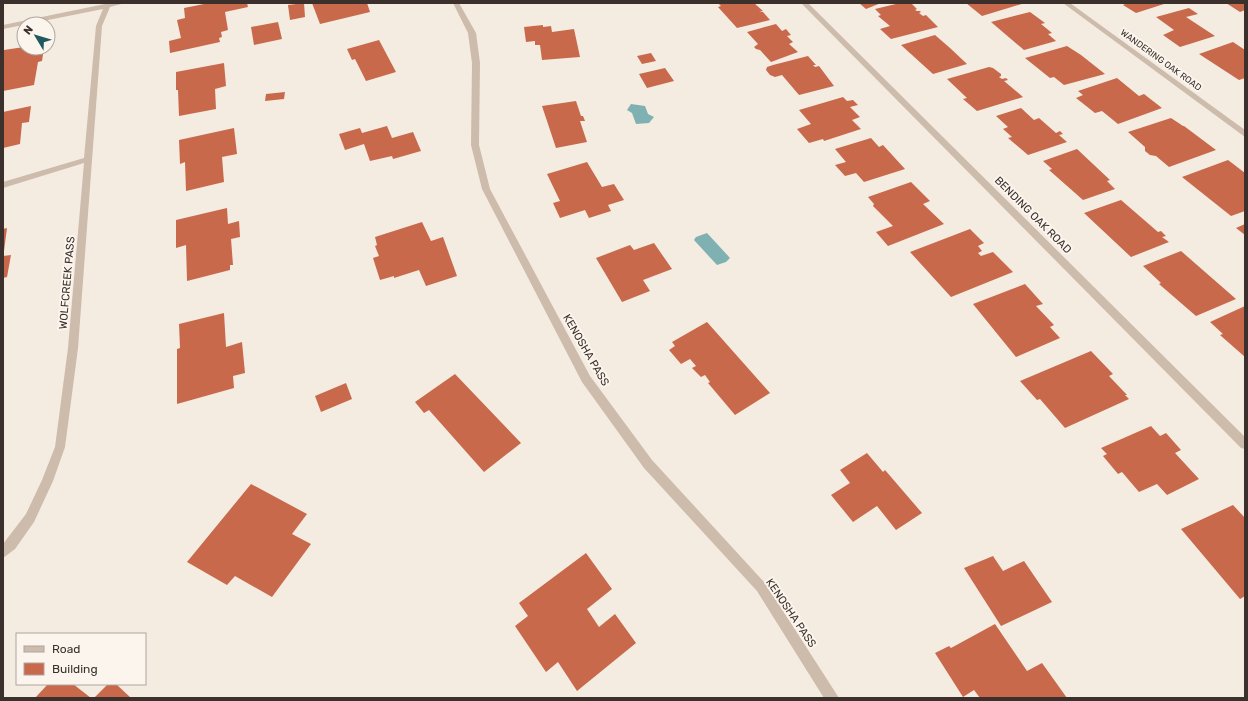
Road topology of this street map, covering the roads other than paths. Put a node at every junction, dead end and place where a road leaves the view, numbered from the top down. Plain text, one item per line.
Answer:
1 (122, 3) edge
2 (456, 3) edge
3 (804, 3) edge
4 (1066, 3) edge
5 (108, 4) edge
6 (3, 27) edge
7 (1245, 134) edge
8 (89, 159) junction
9 (3, 185) edge
10 (1245, 444) edge
11 (3, 552) edge
12 (832, 698) edge

1 - 5 street
2 - 12 street, KENOSHA PASS
3 - 10 street, BENDING OAK ROAD
4 - 7 street, WANDERING OAK ROAD
5 - 6 street
5 - 8 street, WOLFCREEK PASS
8 - 9 street
8 - 11 street, WOLFCREEK PASS

